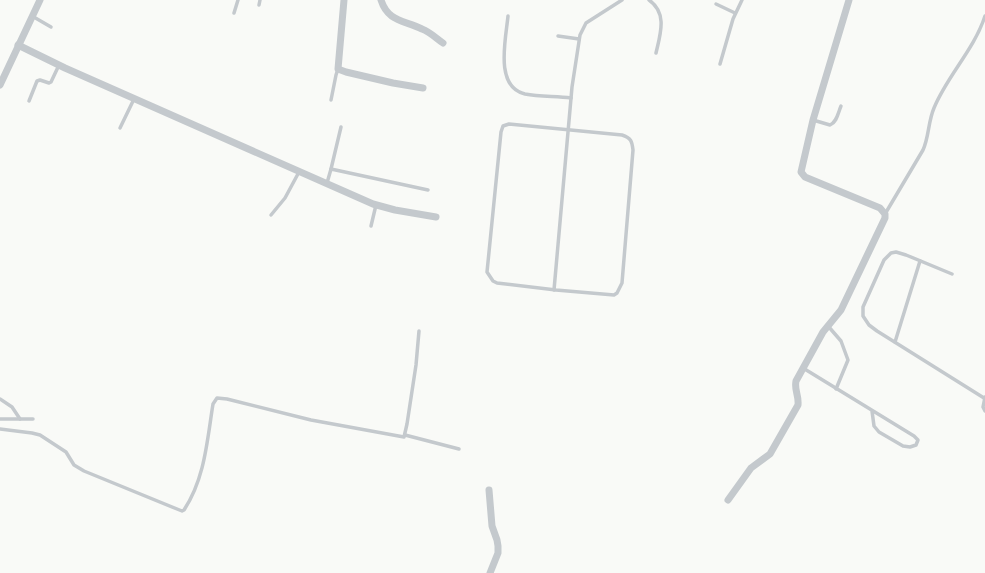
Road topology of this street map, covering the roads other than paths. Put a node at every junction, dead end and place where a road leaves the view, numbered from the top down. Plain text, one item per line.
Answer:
1 (40, 0) edge
2 (238, 0) edge
3 (260, 0) edge
4 (344, 0) edge
5 (381, 0) edge
6 (622, 0) edge
7 (649, 0) edge
8 (742, 0) edge
9 (849, 0) edge
10 (716, 4) dead end
11 (259, 5) dead end
12 (234, 13) dead end
13 (735, 13) junction
14 (32, 16) junction
15 (508, 16) dead end
16 (985, 16) edge
17 (51, 27) dead end
18 (558, 36) dead end
19 (579, 39) junction
20 (443, 43) dead end
21 (18, 45) junction
22 (656, 53) dead end
23 (720, 64) dead end
24 (58, 65) junction
25 (338, 69) junction
26 (0, 86) edge
27 (423, 88) dead end
28 (571, 98) junction
29 (134, 99) junction
30 (331, 100) dead end
31 (29, 101) dead end
32 (841, 106) dead end
33 (813, 120) junction
34 (341, 127) dead end
35 (120, 128) dead end
36 (568, 130) junction
37 (331, 169) junction
38 (299, 172) junction
39 (327, 183) junction
40 (428, 190) dead end
41 (376, 205) junction
42 (885, 214) junction
43 (271, 215) dead end
44 (436, 217) dead end
45 (371, 226) dead end
46 (920, 261) junction
47 (952, 274) dead end
48 (554, 290) junction
49 (828, 326) junction
50 (419, 331) dead end
51 (895, 342) junction
52 (803, 368) junction
53 (836, 388) junction
54 (984, 397) edge
55 (0, 399) edge
56 (872, 411) junction
57 (985, 411) edge
58 (0, 419) edge
59 (20, 419) junction
60 (33, 419) dead end
61 (0, 429) edge
62 (404, 435) junction
63 (460, 449) dead end
64 (489, 490) dead end
65 (728, 500) dead end
66 (490, 573) edge

1 - 14 street
2 - 12 lane
3 - 11 lane
4 - 25 street
5 - 20 street
6 - 19 lane
7 - 22 lane
8 - 13 lane
9 - 33 street
10 - 13 lane
13 - 23 lane
14 - 17 lane
14 - 21 street
15 - 28 lane
16 - 42 lane
18 - 19 lane
19 - 28 lane
21 - 24 street
21 - 26 street
24 - 29 street
24 - 31 lane
25 - 27 street
25 - 30 lane
28 - 36 lane
29 - 35 lane
29 - 38 street
32 - 33 lane
33 - 42 street
34 - 37 lane
36 - 48 lane
36 - 48 lane
36 - 48 lane
37 - 39 lane
37 - 40 lane
38 - 39 street
38 - 43 lane
39 - 41 street
41 - 44 street
41 - 45 lane
42 - 49 street
46 - 47 lane
46 - 51 lane
46 - 51 lane
49 - 52 street
49 - 53 lane
50 - 62 lane
51 - 54 lane
52 - 53 lane
52 - 65 street
53 - 56 lane
54 - 57 lane
55 - 59 lane
56 - 56 lane
58 - 59 lane
59 - 60 lane
61 - 62 lane
62 - 63 lane
64 - 66 street

